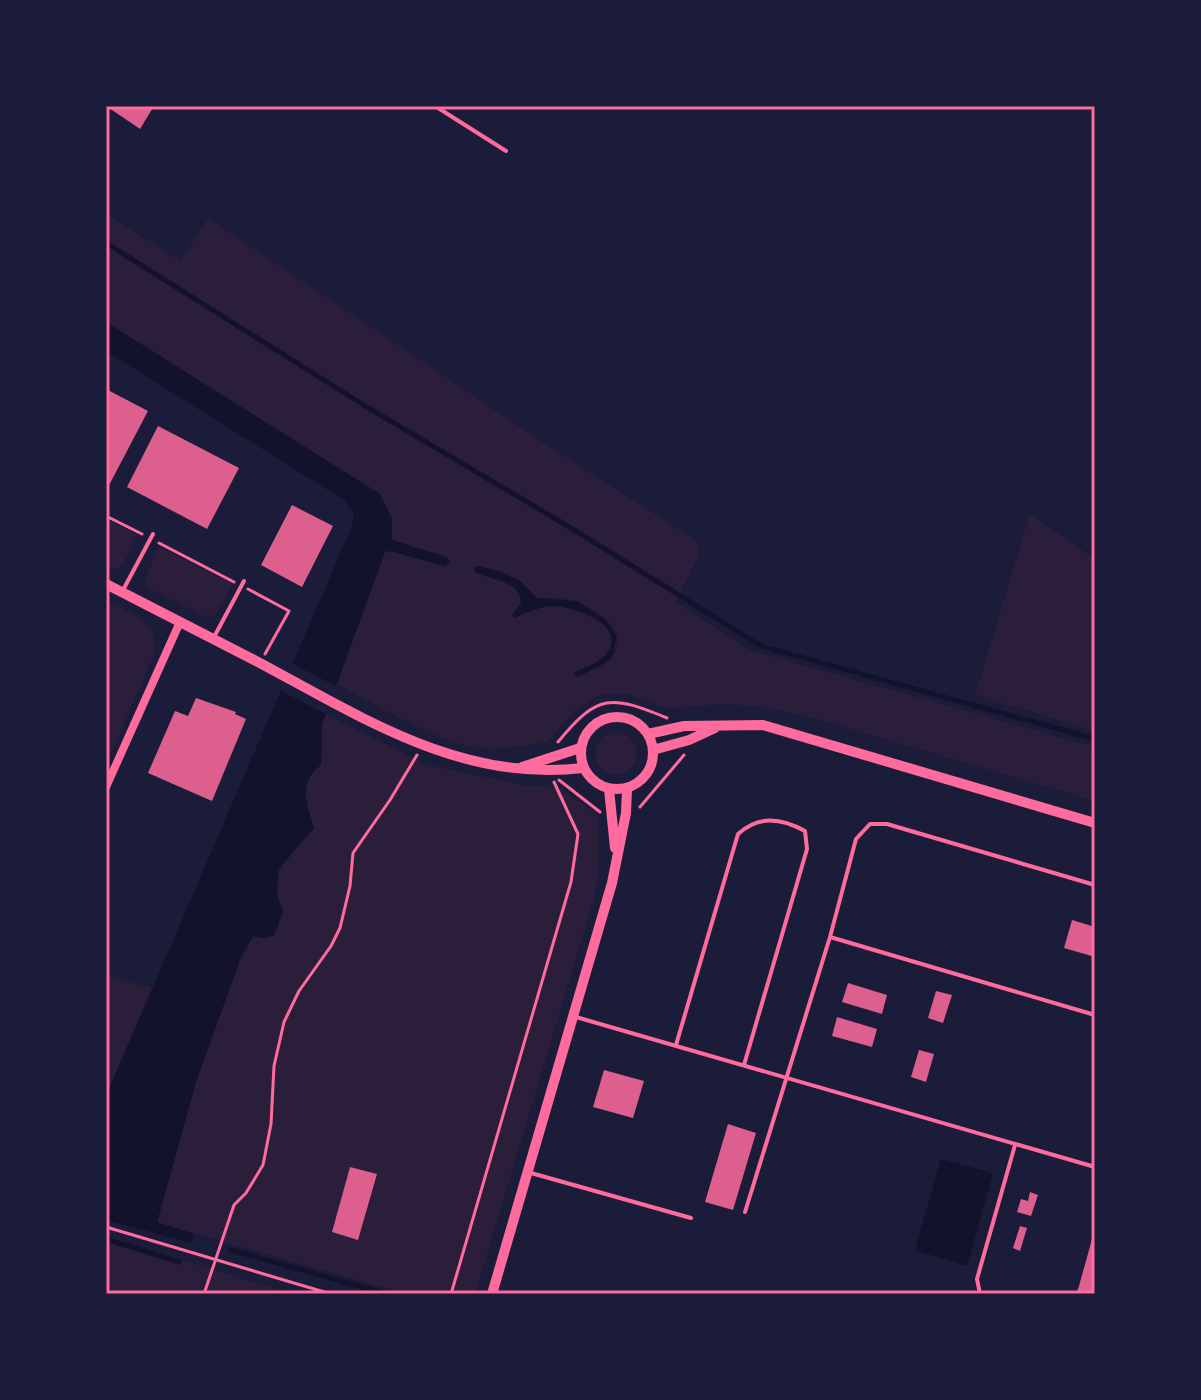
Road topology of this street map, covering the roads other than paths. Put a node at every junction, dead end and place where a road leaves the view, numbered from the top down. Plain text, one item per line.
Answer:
1 (435, 106) edge
2 (506, 151) dead end
3 (152, 537) road end
4 (243, 583) road end
5 (106, 584) edge
6 (122, 592) junction
7 (180, 622) junction
8 (212, 639) junction
9 (722, 725) junction
10 (648, 734) junction
11 (580, 748) junction
12 (653, 750) junction
13 (516, 768) junction
14 (583, 768) junction
15 (106, 787) edge
16 (609, 789) junction
17 (627, 789) junction
18 (1095, 823) edge
19 (617, 858) junction
20 (1095, 885) edge
21 (830, 937) junction
22 (1095, 1015) edge
23 (574, 1016) junction
24 (676, 1045) junction
25 (744, 1066) junction
26 (786, 1079) junction
27 (1015, 1145) junction
28 (1095, 1167) edge
29 (528, 1173) junction
30 (745, 1212) dead end
31 (691, 1218) dead end
32 (492, 1294) edge
33 (980, 1294) edge

1 - 2 lane
3 - 6 lane
4 - 8 lane
5 - 6 street
6 - 7 street
7 - 8 street
7 - 15 street
8 - 13 street
9 - 10 street
9 - 12 street
9 - 18 street
10 - 11 street
10 - 12 street
11 - 13 street
11 - 14 street
12 - 17 street
13 - 14 street
14 - 16 street
16 - 17 street
16 - 19 street
17 - 19 street
19 - 23 street
20 - 21 lane
21 - 22 lane
21 - 26 lane
23 - 24 lane
23 - 29 street
24 - 25 lane
24 - 25 lane
25 - 26 lane
26 - 27 lane
26 - 30 lane
27 - 28 lane
27 - 33 lane
29 - 31 lane
29 - 32 street

